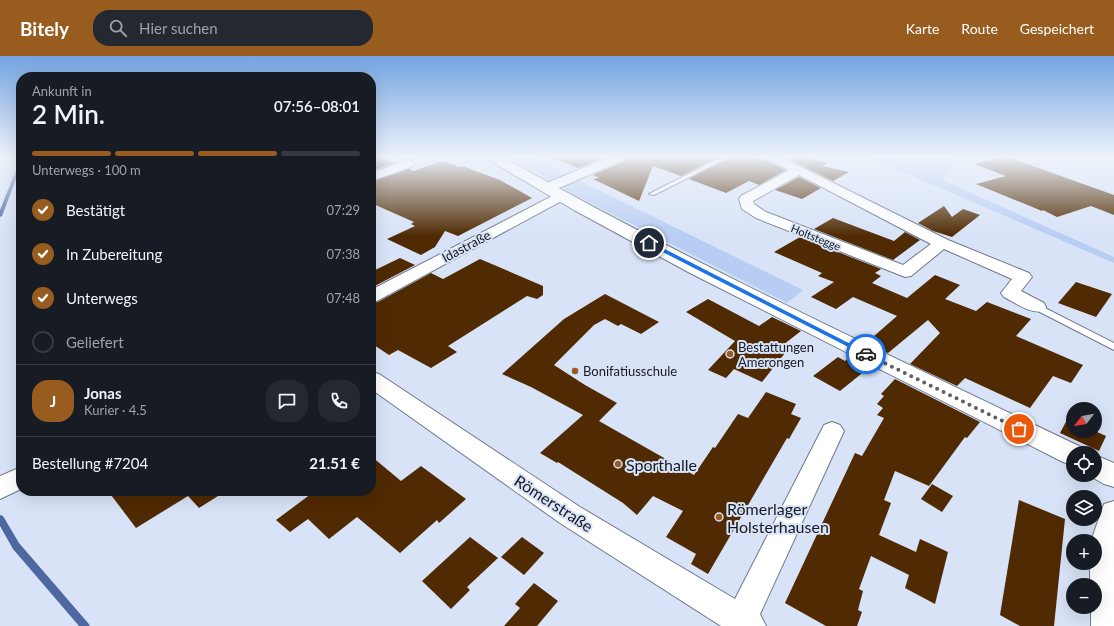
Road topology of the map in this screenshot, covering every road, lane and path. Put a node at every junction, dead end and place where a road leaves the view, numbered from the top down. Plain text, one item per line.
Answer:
1 (538, 183) edge
2 (572, 183) edge
3 (675, 183) edge
4 (776, 183) edge
5 (823, 183) edge
6 (554, 192) junction
7 (652, 194) dead end
8 (942, 244) junction
9 (376, 294) edge
10 (1037, 307) joint
11 (1114, 347) edge
12 (376, 382) edge
13 (832, 431) dead end
14 (1066, 453) edge
15 (1102, 470) edge
16 (1114, 476) edge
17 (16, 480) edge
18 (0, 488) edge
19 (1114, 512) edge
20 (745, 623) edge
21 (1107, 626) edge

1 - 6 main road
2 - 6 street, Idastraße
3 - 7 lane
4 - 8 street, Holtstegge
5 - 8 street
6 - 9 street, Idastraße
6 - 14 main road
8 - 10 street
10 - 11 lane
12 - 20 street, Römerstraße
13 - 20 street, Römerstraße
15 - 16 main road
17 - 18 street
19 - 21 street

